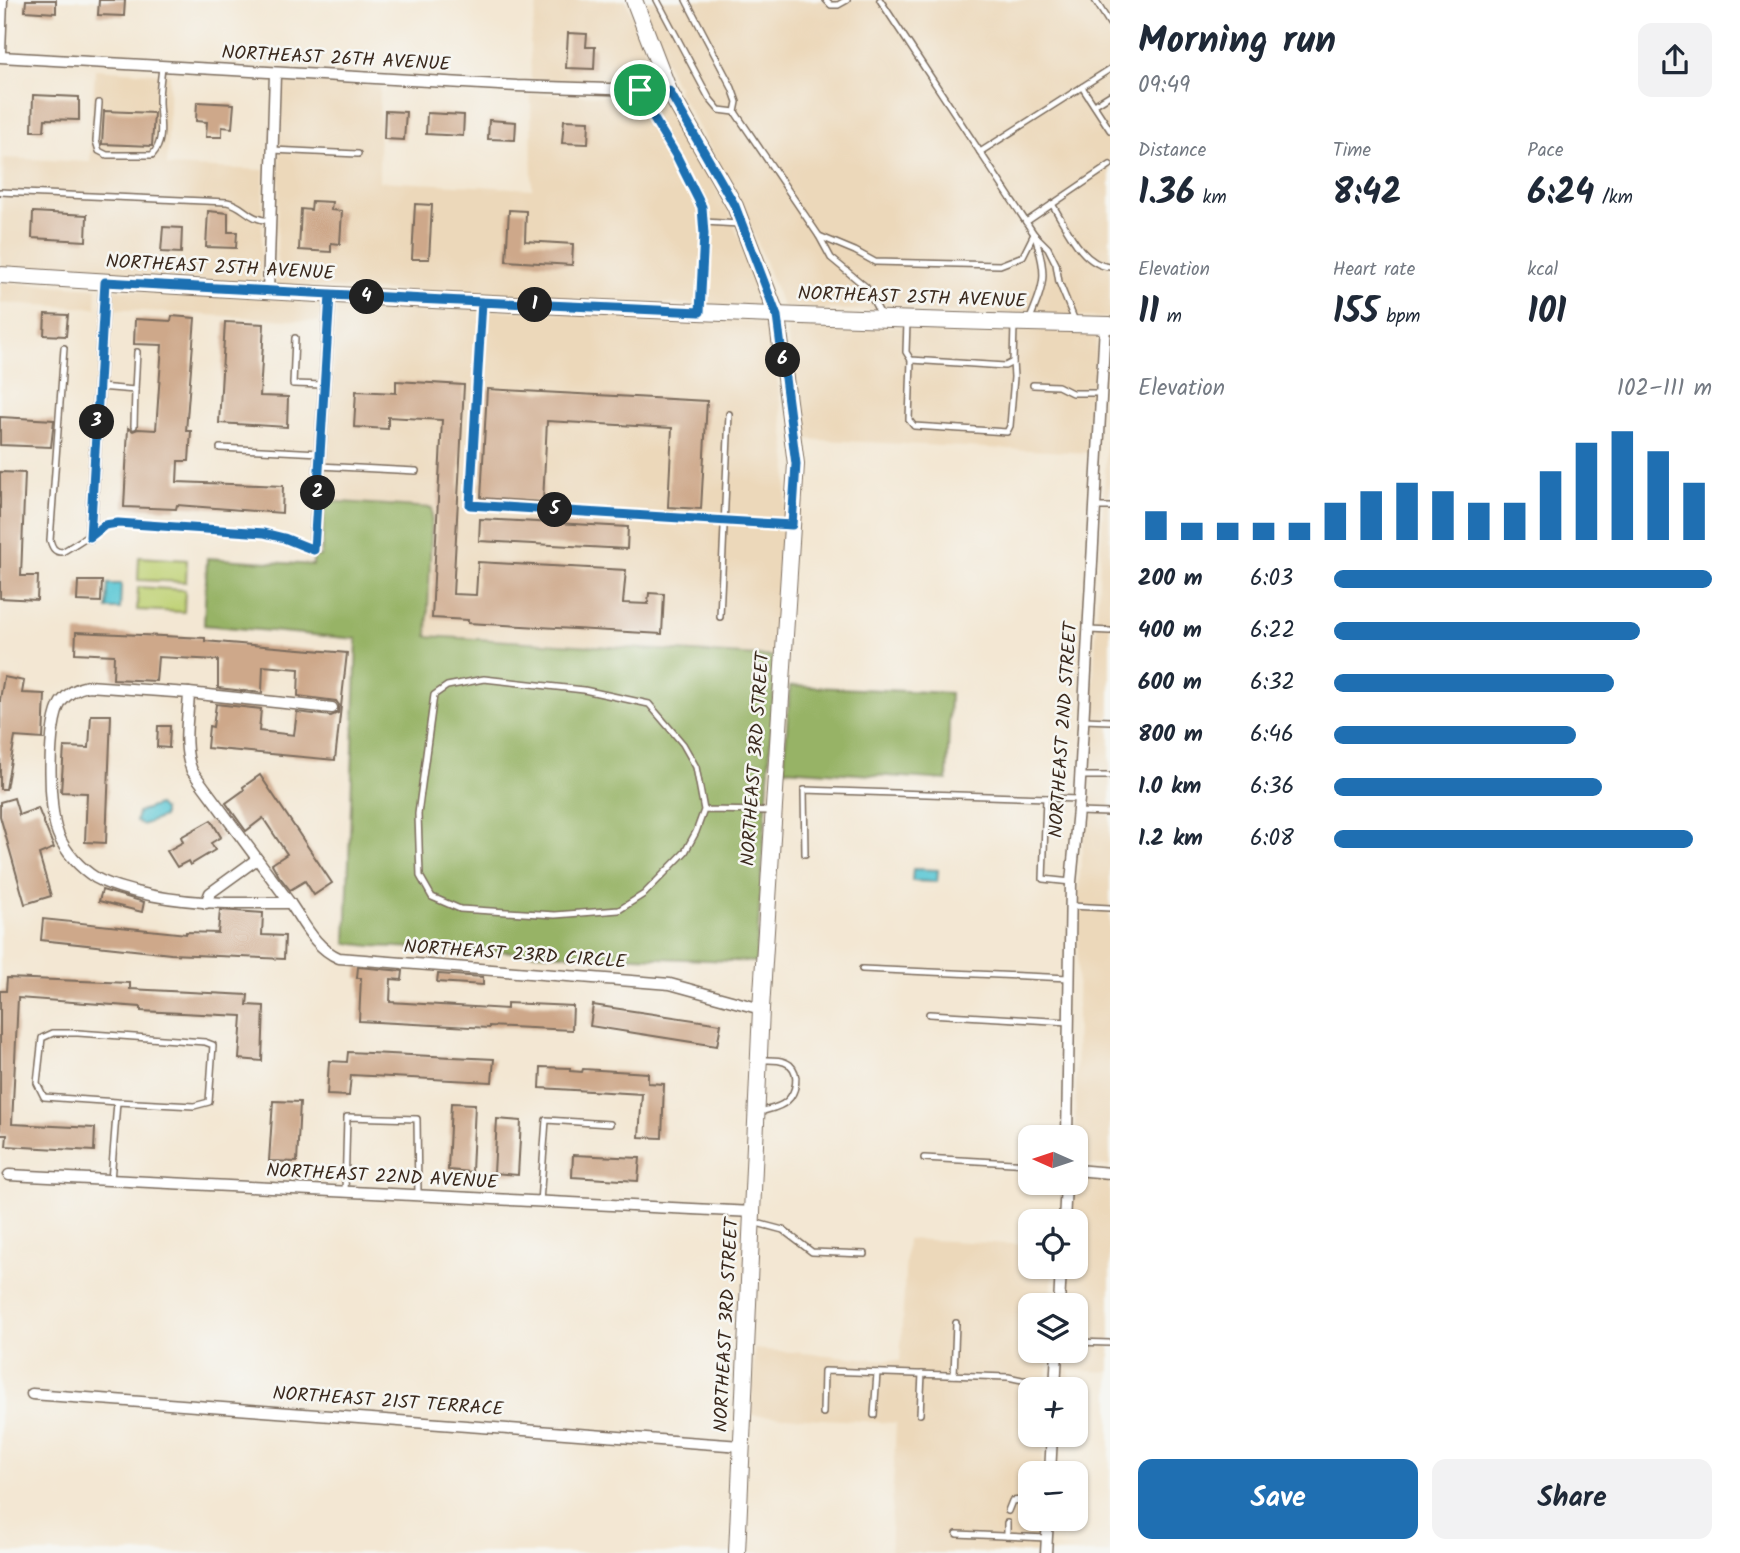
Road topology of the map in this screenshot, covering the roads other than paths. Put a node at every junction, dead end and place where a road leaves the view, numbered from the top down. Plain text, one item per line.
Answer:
1 (2, 0) edge
2 (634, 0) edge
3 (657, 0) edge
4 (686, 0) edge
5 (826, 0) edge
6 (847, 0) edge
7 (880, 0) edge
8 (1095, 0) edge
9 (1110, 24) edge
10 (0, 54) edge
11 (162, 67) junction
12 (1110, 69) edge
13 (275, 74) junction
14 (1083, 87) junction
15 (640, 90) junction
16 (669, 91) junction
17 (1110, 95) edge
18 (99, 103) dead end
19 (1094, 105) junction
20 (735, 112) junction
21 (1110, 130) edge
22 (272, 150) junction
23 (980, 152) junction
24 (358, 154) dead end
25 (1110, 165) edge
26 (0, 191) edge
27 (1052, 204) junction
28 (270, 221) junction
29 (704, 222) junction
30 (1026, 222) junction
31 (742, 224) junction
32 (1034, 234) junction
33 (819, 236) junction
34 (1110, 267) edge
35 (0, 275) edge
36 (105, 282) junction
37 (268, 292) junction
38 (330, 295) junction
39 (482, 302) junction
40 (700, 312) junction
41 (777, 316) junction
42 (883, 318) junction
43 (907, 319) junction
44 (1021, 323) junction
45 (1076, 324) junction
46 (1107, 325) edge
47 (295, 338) dead end
48 (64, 348) dead end
49 (136, 352) dead end
50 (911, 360) junction
51 (1013, 362) junction
52 (1033, 384) dead end
53 (324, 385) junction
54 (99, 387) junction
55 (135, 390) junction
56 (1101, 393) junction
57 (729, 414) dead end
58 (134, 426) dead end
59 (219, 448) dead end
60 (320, 453) junction
61 (319, 466) junction
62 (415, 471) dead end
63 (1095, 506) junction
64 (1110, 507) edge
65 (725, 521) junction
66 (792, 525) junction
67 (90, 537) junction
68 (314, 550) joint
69 (720, 617) dead end
70 (1088, 629) junction
71 (1110, 631) edge
72 (190, 693) junction
73 (332, 708) dead end
74 (1084, 720) junction
75 (1110, 721) edge
76 (1081, 776) junction
77 (1110, 776) edge
78 (1046, 798) junction
79 (1079, 799) junction
80 (704, 810) junction
81 (774, 811) junction
82 (1078, 812) junction
83 (1110, 813) edge
84 (805, 854) dead end
85 (257, 859) junction
86 (1071, 882) junction
87 (290, 903) junction
88 (206, 904) junction
89 (1071, 906) junction
90 (1110, 908) edge
91 (862, 969) dead end
92 (1069, 978) junction
93 (761, 1009) junction
94 (929, 1014) dead end
95 (1069, 1022) junction
96 (759, 1060) junction
97 (117, 1102) junction
98 (757, 1112) junction
99 (610, 1124) dead end
100 (1067, 1125) edge
101 (924, 1158) dead end
102 (1018, 1163) edge
103 (1088, 1171) edge
104 (1110, 1172) edge
105 (9, 1175) dead end
106 (111, 1181) junction
107 (345, 1193) junction
108 (418, 1196) junction
109 (540, 1202) junction
110 (753, 1217) junction
111 (865, 1255) dead end
112 (956, 1323) dead end
113 (1088, 1342) edge
114 (1110, 1343) edge
115 (877, 1373) junction
116 (922, 1374) junction
117 (954, 1375) junction
118 (1018, 1379) edge
119 (32, 1394) dead end
120 (823, 1413) dead end
121 (920, 1414) dead end
122 (874, 1415) dead end
123 (741, 1446) junction
124 (1018, 1501) edge
125 (1008, 1511) dead end
126 (1007, 1523) dead end
127 (1047, 1531) edge
128 (957, 1534) dead end
129 (1007, 1536) junction
130 (1047, 1538) junction
131 (737, 1553) edge
132 (1046, 1553) edge

1 - 10 street
2 - 16 street, NORTHEAST 3RD STREET
3 - 20 lane
4 - 20 lane
5 - 6 lane
7 - 23 lane
8 - 9 lane
10 - 11 street, NORTHEAST 26TH AVENUE
11 - 13 street, NORTHEAST 26TH AVENUE
11 - 18 lane
12 - 14 lane
13 - 15 street, NORTHEAST 26TH AVENUE
13 - 22 street
14 - 19 lane
14 - 23 lane
15 - 16 street, NORTHEAST 26TH AVENUE
15 - 29 lane
16 - 31 street, NORTHEAST 3RD STREET
17 - 19 lane
19 - 21 lane
20 - 33 lane
22 - 24 lane
22 - 28 street
23 - 30 lane
25 - 27 lane
26 - 28 lane
27 - 30 lane
27 - 34 lane
28 - 37 street
29 - 31 lane
29 - 40 lane
30 - 32 lane
31 - 41 street, NORTHEAST 3RD STREET
32 - 33 lane
32 - 44 lane
32 - 45 lane
33 - 42 lane
35 - 36 street, NORTHEAST 25TH AVENUE
36 - 37 street, NORTHEAST 25TH AVENUE
36 - 54 street
37 - 38 street, NORTHEAST 25TH AVENUE
38 - 39 street, NORTHEAST 25TH AVENUE
38 - 53 street
39 - 40 street, NORTHEAST 25TH AVENUE
39 - 65 lane
40 - 41 street, NORTHEAST 25TH AVENUE
41 - 42 street, NORTHEAST 25TH AVENUE
41 - 66 street, NORTHEAST 3RD STREET
42 - 43 street, NORTHEAST 25TH AVENUE
43 - 44 street, NORTHEAST 25TH AVENUE
43 - 50 lane
44 - 45 street, NORTHEAST 25TH AVENUE
44 - 51 lane
45 - 46 street, NORTHEAST 25TH AVENUE
46 - 56 street, NORTHEAST 2ND STREET
47 - 53 lane
48 - 67 lane
49 - 55 lane
50 - 51 lane
50 - 51 lane
52 - 56 lane
53 - 60 street
54 - 55 lane
54 - 67 street
55 - 58 lane
56 - 63 street, NORTHEAST 2ND STREET
57 - 65 lane
59 - 60 lane
60 - 61 street
61 - 62 lane
61 - 68 street
63 - 64 lane
63 - 70 street, NORTHEAST 2ND STREET
65 - 66 lane
65 - 69 lane
66 - 81 street, NORTHEAST 3RD STREET
67 - 68 lane
70 - 71 lane
70 - 74 street, NORTHEAST 2ND STREET
72 - 73 street
72 - 85 street, NORTHEAST 23RD CIRCLE
72 - 88 street
74 - 75 lane
74 - 76 street, NORTHEAST 2ND STREET
76 - 77 lane
76 - 79 street, NORTHEAST 2ND STREET
78 - 79 lane
78 - 84 lane
78 - 86 lane
79 - 82 street, NORTHEAST 2ND STREET
80 - 80 lane
80 - 81 lane
81 - 93 street, NORTHEAST 3RD STREET
82 - 83 lane
82 - 86 street, NORTHEAST 2ND STREET
85 - 87 street, NORTHEAST 23RD CIRCLE
85 - 88 street
86 - 89 street, NORTHEAST 2ND STREET
87 - 88 street
87 - 93 street, NORTHEAST 23RD CIRCLE
89 - 90 lane
89 - 92 street, NORTHEAST 2ND STREET
91 - 92 lane
92 - 95 street, NORTHEAST 2ND STREET
93 - 96 street, NORTHEAST 3RD STREET
94 - 95 lane
95 - 100 street, NORTHEAST 2ND STREET
96 - 98 street, NORTHEAST 3RD STREET
96 - 98 lane
97 - 97 lane
97 - 106 lane
98 - 110 street, NORTHEAST 3RD STREET
99 - 109 lane
101 - 102 lane
103 - 104 street
105 - 106 street, NORTHEAST 22ND AVENUE
106 - 107 street, NORTHEAST 22ND AVENUE
107 - 108 street, NORTHEAST 22ND AVENUE
107 - 108 lane
108 - 109 street, NORTHEAST 22ND AVENUE
109 - 110 street, NORTHEAST 22ND AVENUE
110 - 111 lane
110 - 123 street, NORTHEAST 3RD STREET
112 - 117 lane
113 - 114 lane
115 - 116 lane
115 - 120 lane
115 - 122 lane
116 - 117 lane
116 - 121 lane
117 - 118 lane
119 - 123 street, NORTHEAST 21ST TERRACE
123 - 131 street, NORTHEAST 3RD STREET
124 - 125 lane
126 - 129 lane
127 - 130 street
128 - 129 lane
129 - 130 lane
130 - 132 street

